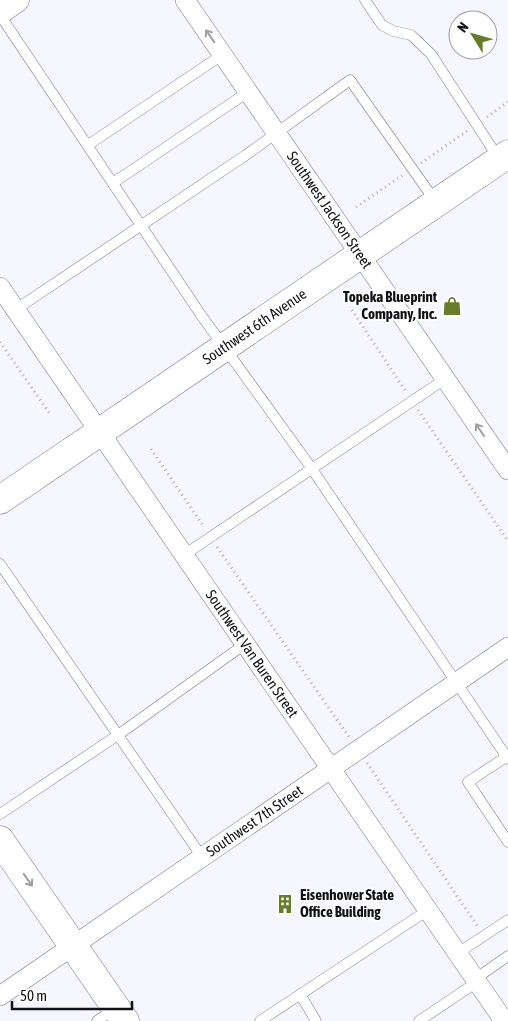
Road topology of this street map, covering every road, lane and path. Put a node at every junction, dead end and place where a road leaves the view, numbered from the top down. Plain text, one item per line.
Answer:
1 (18, 0) edge
2 (185, 0) edge
3 (364, 0) edge
4 (0, 13) edge
5 (222, 55) junction
6 (248, 92) junction
7 (508, 102) edge
8 (477, 123) junction
9 (276, 132) junction
10 (88, 145) junction
11 (504, 157) edge
12 (411, 169) junction
13 (113, 183) junction
14 (436, 202) junction
15 (356, 207) dead end
16 (141, 225) junction
17 (360, 254) junction
18 (5, 297) edge
19 (352, 310) dead end
20 (0, 342) edge
21 (223, 347) junction
22 (445, 379) junction
23 (413, 401) junction
24 (50, 414) dead end
25 (99, 432) junction
26 (151, 449) dead end
27 (312, 470) junction
28 (508, 470) edge
29 (0, 500) edge
30 (211, 538) junction
31 (508, 541) edge
32 (184, 555) junction
33 (0, 564) edge
34 (245, 644) junction
35 (508, 647) edge
36 (455, 684) junction
37 (118, 735) junction
38 (358, 750) junction
39 (507, 758) edge
40 (331, 768) junction
41 (0, 814) edge
42 (1, 842) edge
43 (508, 842) edge
44 (202, 857) junction
45 (428, 910) junction
46 (508, 920) edge
47 (484, 936) junction
48 (73, 946) junction
49 (458, 953) junction
50 (508, 956) edge
51 (476, 980) junction
52 (300, 994) junction
53 (0, 996) edge
54 (112, 1017) edge
55 (260, 1021) edge
56 (316, 1021) edge
57 (419, 1021) edge
58 (504, 1021) edge

1 - 4 street
5 -> 2 street, Southwest Jackson Street
3 - 8 lane
4 - 10 lane
5 - 6 street, Southwest Jackson Street
5 - 10 lane
6 - 9 street, Southwest Jackson Street
6 - 13 lane
7 - 8 path
8 - 11 lane
8 - 12 path
9 - 12 lane
9 - 16 lane
9 - 17 street, Southwest Jackson Street
10 - 13 lane
11 - 14 main road, Southwest 6th Avenue
12 - 14 lane
12 - 15 path
13 - 16 lane
14 - 17 main road, Southwest 6th Avenue
16 - 18 lane
16 - 21 lane
17 - 21 main road, Southwest 6th Avenue
17 - 22 street, Southwest Jackson Street
18 - 25 street, Southwest Van Buren Street
19 - 23 path
20 - 24 path
21 - 25 main road, Southwest 6th Avenue
21 - 27 lane
22 - 23 lane
28 -> 22 street, Southwest Jackson Street
23 - 27 lane
23 - 31 path
25 - 29 main road, Southwest 6th Avenue
25 - 32 street, Southwest Van Buren Street
26 - 30 path
27 - 30 lane
27 - 36 lane
30 - 32 lane
30 - 38 path
32 - 34 street, Southwest Van Buren Street
33 - 37 lane
34 - 37 lane
34 - 40 street, Southwest Van Buren Street
35 - 36 street, Southwest 7th Street
36 - 38 street, Southwest 7th Street
36 - 39 lane
37 - 41 lane
37 - 44 lane
38 - 40 street, Southwest 7th Street
38 - 47 path
39 - 43 lane
40 - 44 street, Southwest 7th Street
40 - 45 street, Southwest Van Buren Street
42 -> 48 main road
44 - 48 street, Southwest 7th Street
45 - 49 street, Southwest Van Buren Street
45 - 52 lane
46 - 47 lane
47 - 49 lane
48 - 53 street, Southwest 7th Street
48 - 54 main road
49 - 51 street, Southwest Van Buren Street
50 - 51 lane
51 - 57 lane
51 - 58 street, Southwest Van Buren Street
52 - 55 lane
52 - 56 lane

